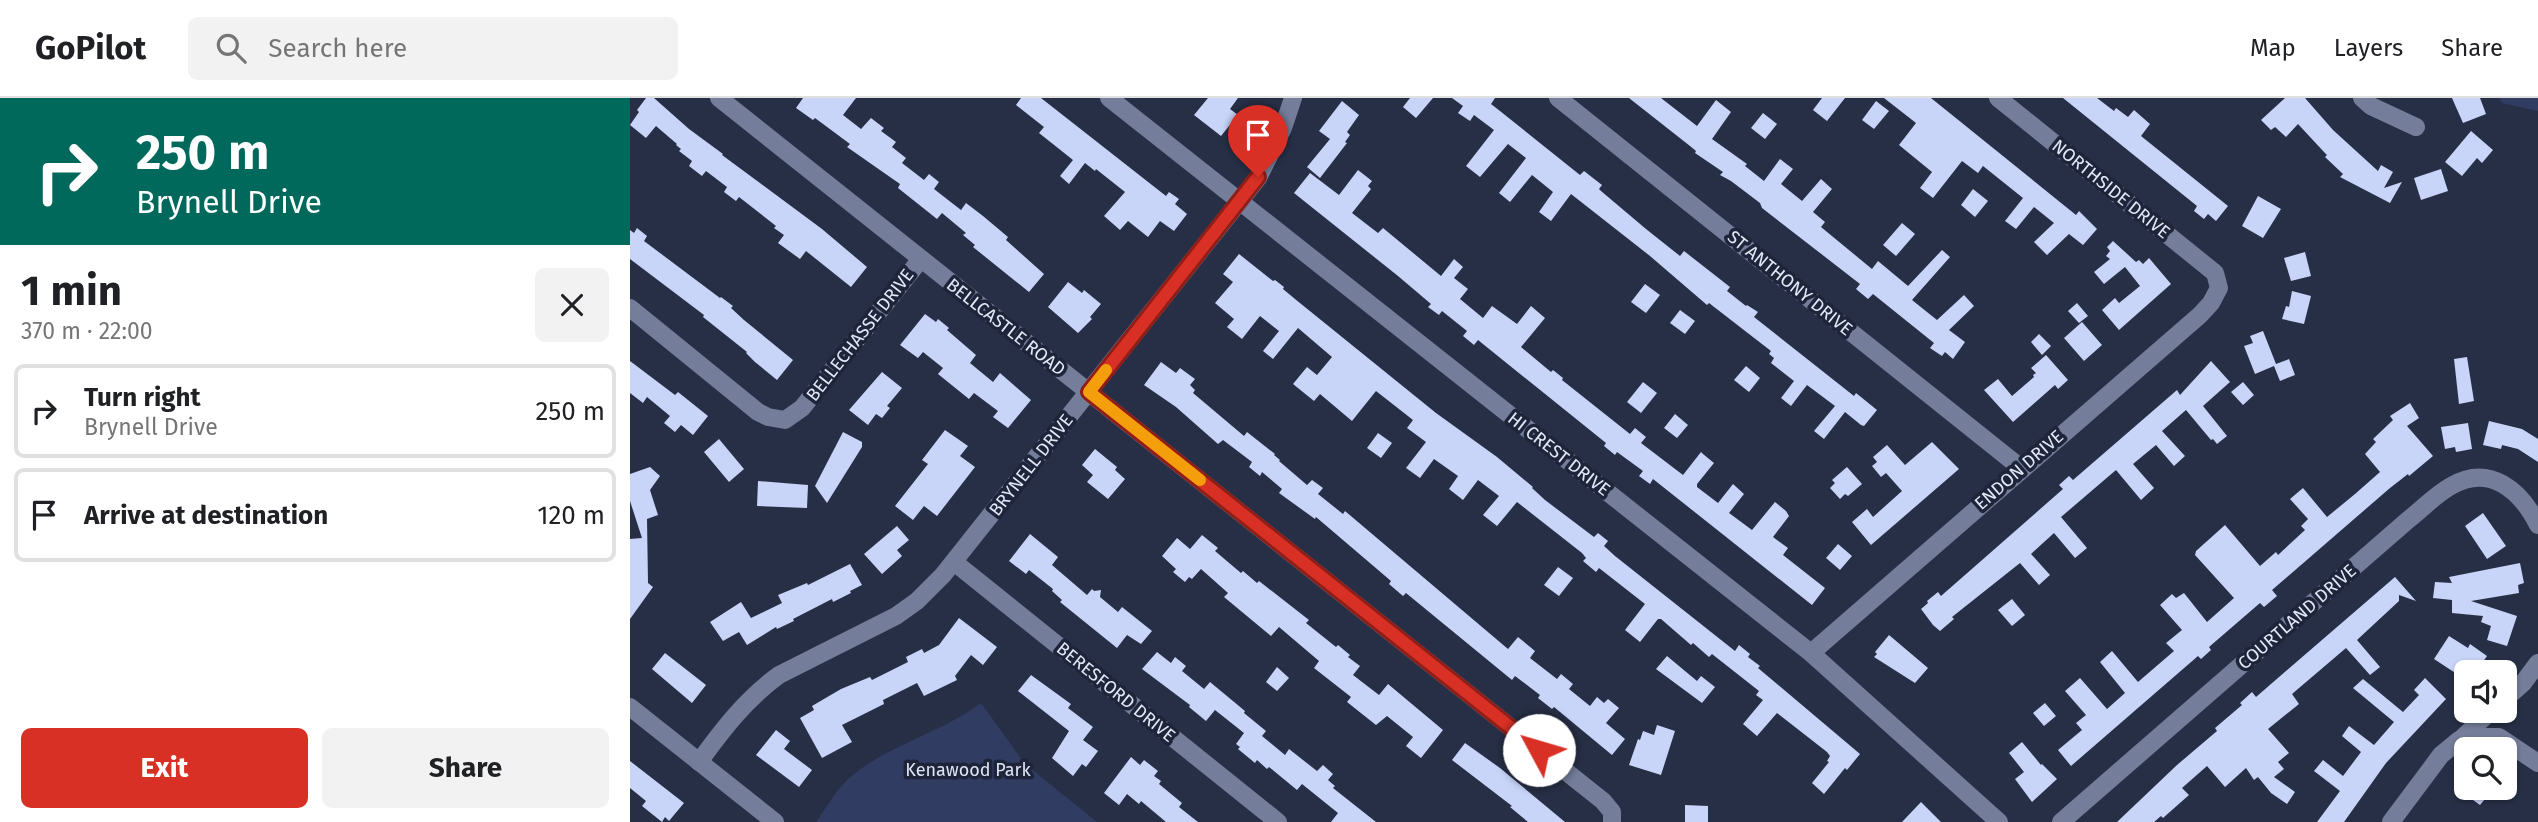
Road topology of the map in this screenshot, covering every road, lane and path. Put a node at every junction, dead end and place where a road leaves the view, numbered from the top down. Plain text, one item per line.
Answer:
1 (719, 98) edge
2 (1110, 98) edge
3 (1293, 98) edge
4 (1558, 98) edge
5 (1998, 98) edge
6 (2362, 98) edge
7 (2416, 127) dead end
8 (1240, 201) junction
9 (921, 259) junction
10 (2219, 283) joint
11 (630, 308) edge
12 (1089, 392) junction
13 (2021, 468) junction
14 (2538, 525) edge
15 (954, 562) junction
16 (1811, 653) junction
17 (2538, 663) edge
18 (2517, 688) edge
19 (630, 707) edge
20 (2478, 723) edge
21 (2462, 737) edge
22 (2454, 744) edge
23 (2517, 749) edge
24 (699, 762) junction
25 (2538, 763) edge
26 (775, 822) edge
27 (1278, 822) edge
28 (1612, 822) edge
29 (1999, 822) edge
30 (2061, 822) edge
31 (2391, 822) edge

1 - 9 street, BELLCASTLE ROAD
2 - 8 street, HI CREST DRIVE
3 - 8 street, BRYNELL DRIVE
4 - 13 street, ST ANTHONY DRIVE
5 - 10 street, NORTHSIDE DRIVE
6 - 7 street
8 - 12 street, BRYNELL DRIVE
8 - 16 street, HI CREST DRIVE
9 - 11 street, BELLECHASSE DRIVE
9 - 12 street, BELLCASTLE ROAD
10 - 13 street, ENDON DRIVE
12 - 15 street, BRYNELL DRIVE
12 - 28 street, BELLCASTLE ROAD
13 - 16 street, ENDON DRIVE
14 - 30 street, COURTLAND DRIVE
15 - 24 street, BRYNELL DRIVE
15 - 27 street, BERESFORD DRIVE
16 - 29 street, HI CREST DRIVE
17 - 18 street
19 - 24 street
20 - 21 street
22 - 31 street
23 - 25 street
24 - 26 street

